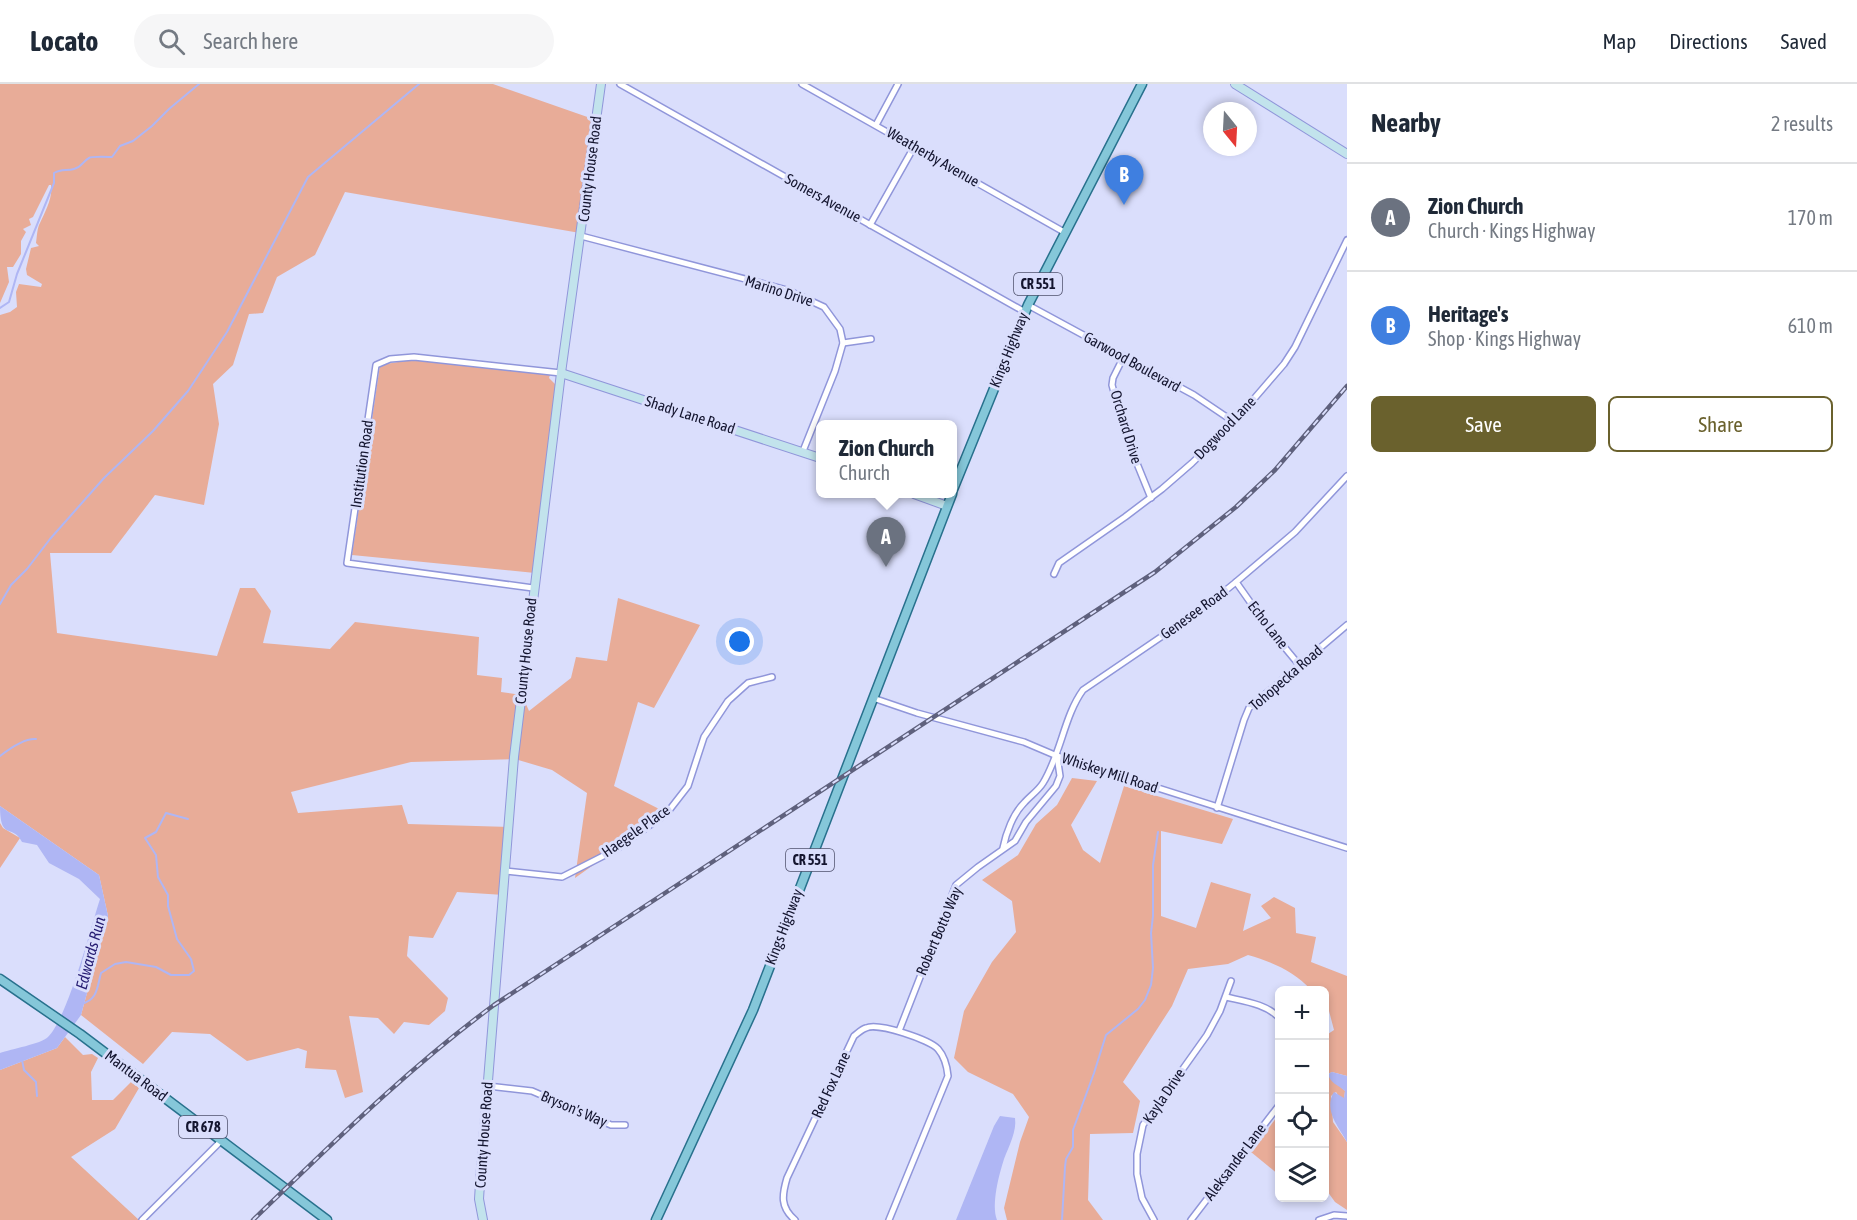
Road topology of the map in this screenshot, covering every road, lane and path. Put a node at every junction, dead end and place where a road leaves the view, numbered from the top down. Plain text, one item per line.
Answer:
1 (601, 84) edge
2 (620, 84) edge
3 (801, 84) edge
4 (898, 84) edge
5 (1142, 84) edge
6 (1235, 84) edge
7 (813, 87) edge
8 (876, 124) junction
9 (914, 147) junction
10 (1347, 154) edge
11 (870, 225) junction
12 (1064, 232) junction
13 (581, 236) junction
14 (1347, 240) edge
15 (1026, 308) junction
16 (871, 339) dead end
17 (843, 343) junction
18 (1124, 356) junction
19 (561, 374) junction
20 (1234, 422) junction
21 (803, 451) junction
22 (816, 456) edge
23 (1347, 476) edge
24 (957, 480) edge
25 (925, 498) edge
26 (950, 498) edge
27 (1151, 498) junction
28 (947, 506) junction
29 (1054, 574) dead end
30 (1236, 582) junction
31 (533, 588) junction
32 (1347, 625) edge
33 (1300, 666) junction
34 (772, 677) dead end
35 (873, 698) junction
36 (1057, 756) junction
37 (1217, 808) junction
38 (1003, 848) junction
39 (1347, 848) edge
40 (506, 871) junction
41 (0, 979) edge
42 (1231, 981) dead end
43 (1226, 997) junction
44 (1275, 1014) edge
45 (899, 1031) junction
46 (488, 1086) junction
47 (1275, 1111) edge
48 (625, 1125) dead end
49 (221, 1141) junction
50 (1347, 1216) edge
51 (142, 1220) edge
52 (327, 1220) edge
53 (483, 1220) edge
54 (656, 1220) edge
55 (795, 1220) edge
56 (889, 1220) edge
57 (1154, 1220) edge
58 (1191, 1220) edge
59 (1319, 1220) edge

1 - 13 street, County House Road
2 - 11 street, Somers Avenue
3 - 7 street, Weatherby Avenue
4 - 8 street
5 - 12 main road, Kings Highway / CR 551
6 - 10 street
7 - 8 street, Weatherby Avenue
8 - 9 street, Weatherby Avenue
9 - 11 street
9 - 12 street, Weatherby Avenue
11 - 15 street, Somers Avenue
12 - 15 main road, Kings Highway / CR 551
13 - 17 street, Marino Drive
13 - 19 street, County House Road
14 - 20 street, Dogwood Lane
15 - 18 street, Garwood Boulevard
15 - 24 main road, Kings Highway / CR 551
16 - 17 street
17 - 21 street
18 - 20 street, Garwood Boulevard
18 - 27 street, Orchard Drive
19 - 21 street, Shady Lane Road
19 - 31 street, County House Road
19 - 31 street, Institution Road
20 - 27 street, Dogwood Lane
21 - 22 street, Shady Lane Road
23 - 30 street, Genesee Road
25 - 28 street
26 - 28 main road, Kings Highway / CR 551
27 - 29 street, Dogwood Lane
28 - 35 main road, Kings Highway / CR 551
30 - 33 street, Echo Lane
30 - 36 street, Genesee Road
31 - 40 street, County House Road
32 - 33 street, Tohopecka Road
33 - 37 street, Tohopecka Road
34 - 40 street, Haegele Place
35 - 36 street, Whiskey Mill Road
35 - 54 main road, Kings Highway / CR 551
36 - 37 street, Whiskey Mill Road
36 - 38 street
36 - 38 street, Robert Botto Way
37 - 39 street, Whiskey Mill Road
38 - 45 street, Robert Botto Way
40 - 46 street, County House Road
41 - 49 main road, Mantua Road / CR 678
42 - 43 street, Kayla Drive
43 - 44 street
43 - 57 street, Kayla Drive
45 - 55 street, Red Fox Lane
45 - 56 street, Red Fox Lane
46 - 48 street, Bryson's Way
46 - 53 street, County House Road
47 - 58 street, Aleksander Lane
49 - 51 street
49 - 52 main road, Mantua Road / CR 678
50 - 59 street

